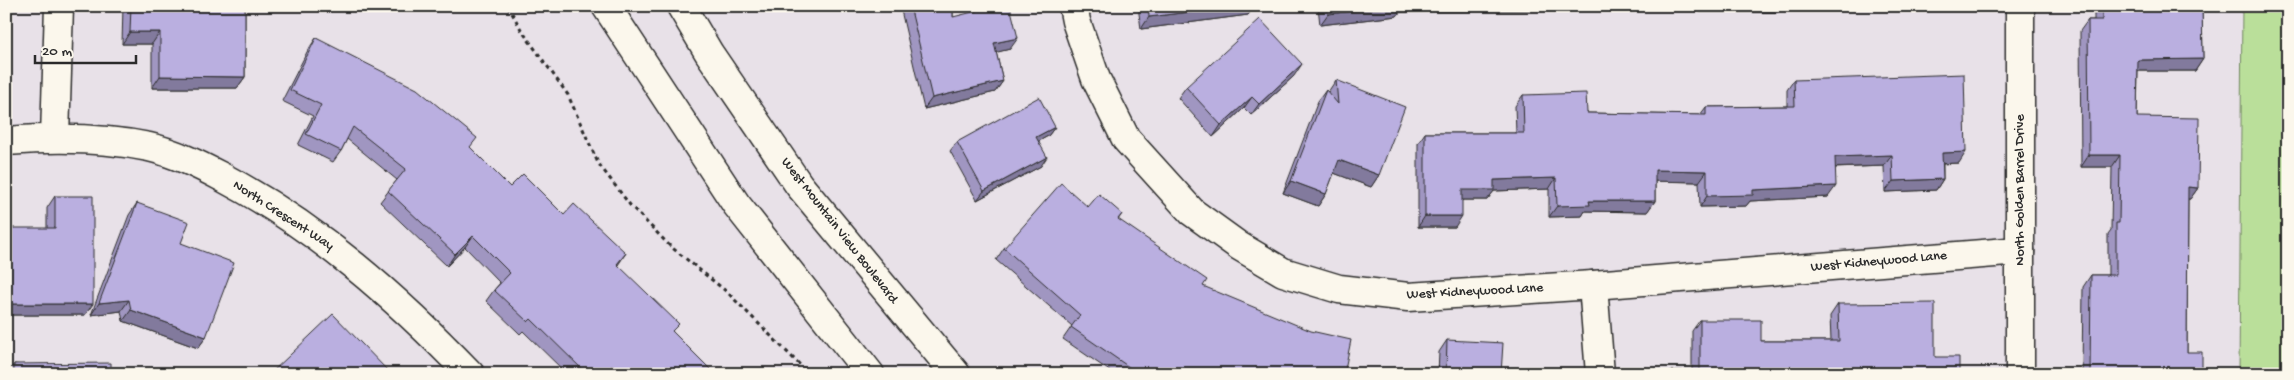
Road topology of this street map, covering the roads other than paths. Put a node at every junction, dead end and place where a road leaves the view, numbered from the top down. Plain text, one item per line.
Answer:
1 (59, 6) edge
2 (606, 6) edge
3 (680, 6) edge
4 (1073, 6) edge
5 (2020, 6) edge
6 (55, 137) junction
7 (6, 141) edge
8 (2020, 251) junction
9 (1593, 285) junction
10 (470, 374) edge
11 (870, 374) edge
12 (956, 374) edge
13 (1600, 374) edge
14 (2020, 374) edge

1 - 6 street
2 - 11 street
3 - 12 street, West Mountain View Boulevard
4 - 9 street, West Kidneywood Lane
5 - 8 street, North Golden Barrel Drive
6 - 7 street, North Crescent Way
6 - 10 street, North Crescent Way
8 - 9 street, West Kidneywood Lane
8 - 14 street, North Golden Barrel Drive
9 - 13 street

